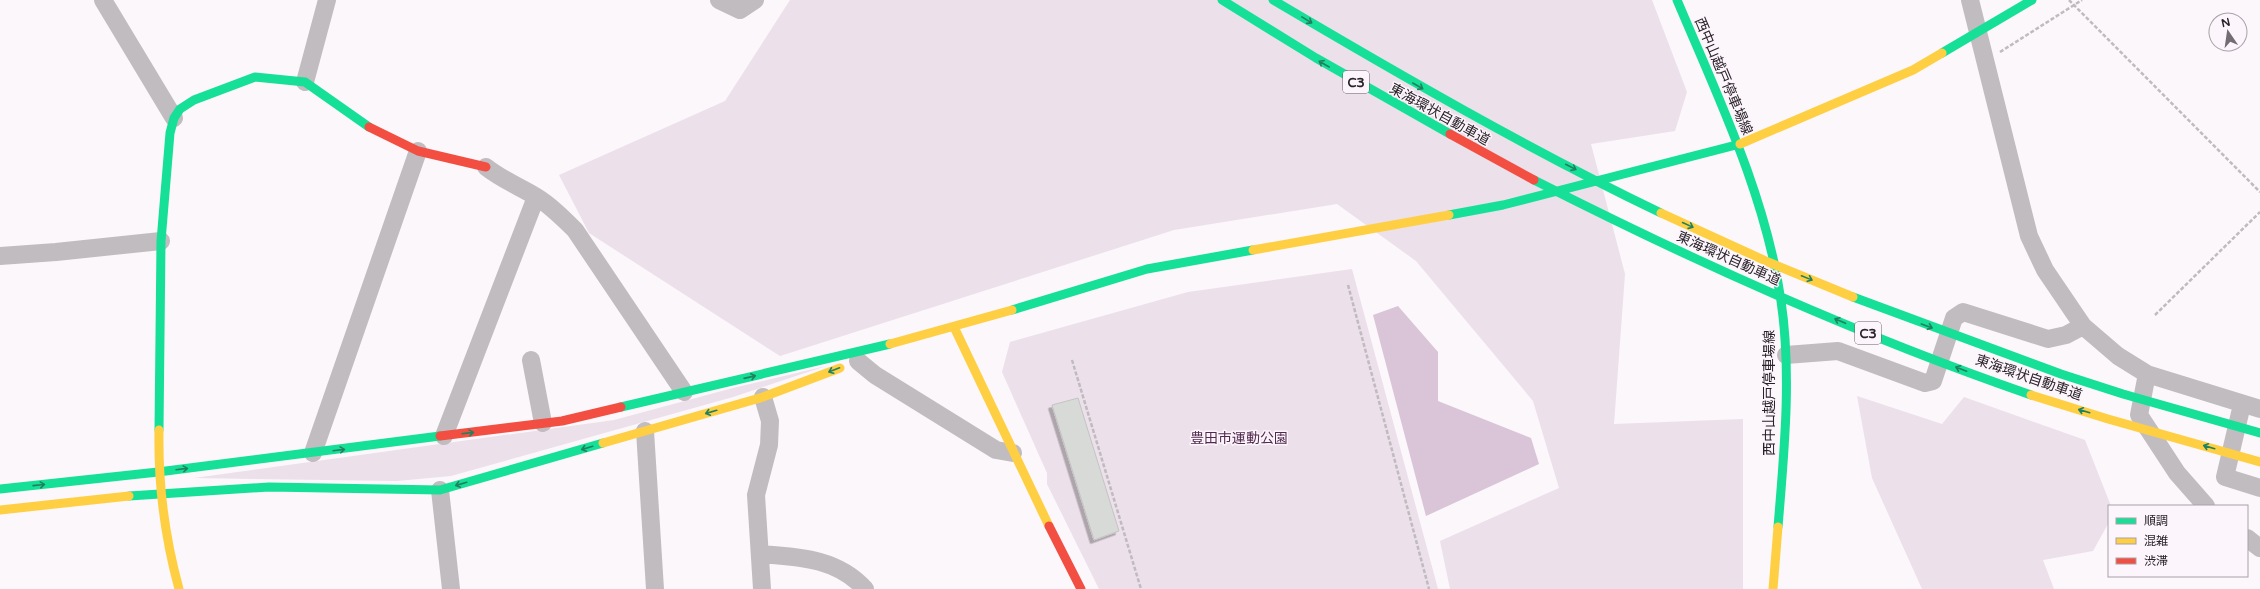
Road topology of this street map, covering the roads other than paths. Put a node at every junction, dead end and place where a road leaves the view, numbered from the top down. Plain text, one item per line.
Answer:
1 (103, 0) edge
2 (327, 0) edge
3 (719, 0) edge
4 (754, 0) edge
5 (1222, 0) edge
6 (1273, 0) edge
7 (1677, 0) edge
8 (1970, 0) edge
9 (2032, 0) edge
10 (305, 82) junction
11 (174, 118) junction
12 (1737, 145) junction
13 (418, 151) junction
14 (486, 167) joint
15 (536, 197) junction
16 (161, 241) junction
17 (0, 256) edge
18 (2083, 326) junction
19 (954, 327) junction
20 (923, 336) junction
21 (1786, 355) junction
22 (531, 360) dead end
23 (858, 361) junction
24 (2147, 374) junction
25 (684, 392) junction
26 (763, 397) junction
27 (2242, 404) junction
28 (2260, 409) edge
29 (543, 423) junction
30 (645, 431) junction
31 (2260, 433) edge
32 (444, 436) junction
33 (313, 453) junction
34 (1012, 453) junction
35 (2260, 462) edge
36 (158, 472) junction
37 (2260, 488) edge
38 (0, 489) edge
39 (440, 490) junction
40 (160, 493) junction
41 (2205, 505) edge
42 (0, 510) edge
43 (2248, 539) edge
44 (2260, 548) edge
45 (760, 554) junction
46 (180, 589) edge
47 (451, 589) edge
48 (655, 589) edge
49 (762, 589) edge
50 (865, 589) edge
51 (1081, 589) edge
52 (1773, 589) edge

1 - 11 street
2 - 10 street
3 - 4 street
35 -> 5 main road, 東海環状自動車道 / C3
6 -> 31 main road, 東海環状自動車道 / C3
7 - 12 main road, 西中山越戸停車場線
8 - 18 street
9 - 12 main road
10 - 11 main road
10 - 13 main road
11 - 16 main road
12 - 19 main road
12 - 21 main road, 西中山越戸停車場線
13 - 14 main road
13 - 33 street
14 - 15 street
15 - 25 street
15 - 32 street
16 - 17 street
16 - 36 main road
18 - 21 street
18 - 24 street
19 - 20 main road
19 - 34 main road
20 - 23 main road
25 -> 20 main road
21 - 52 main road, 西中山越戸停車場線
22 - 29 street
23 -> 26 main road
23 - 34 street
24 - 27 street
24 - 41 street
25 - 29 main road
26 -> 30 main road
26 - 45 street
27 - 28 street
27 - 37 street
32 -> 29 main road
30 -> 39 main road
30 - 48 street
33 -> 32 main road
36 -> 33 main road
34 - 51 main road
38 -> 36 main road
36 - 40 main road
39 - 40 main road
39 - 47 street
40 - 42 main road
40 - 46 main road
43 - 44 street
45 - 49 street
45 - 50 street

